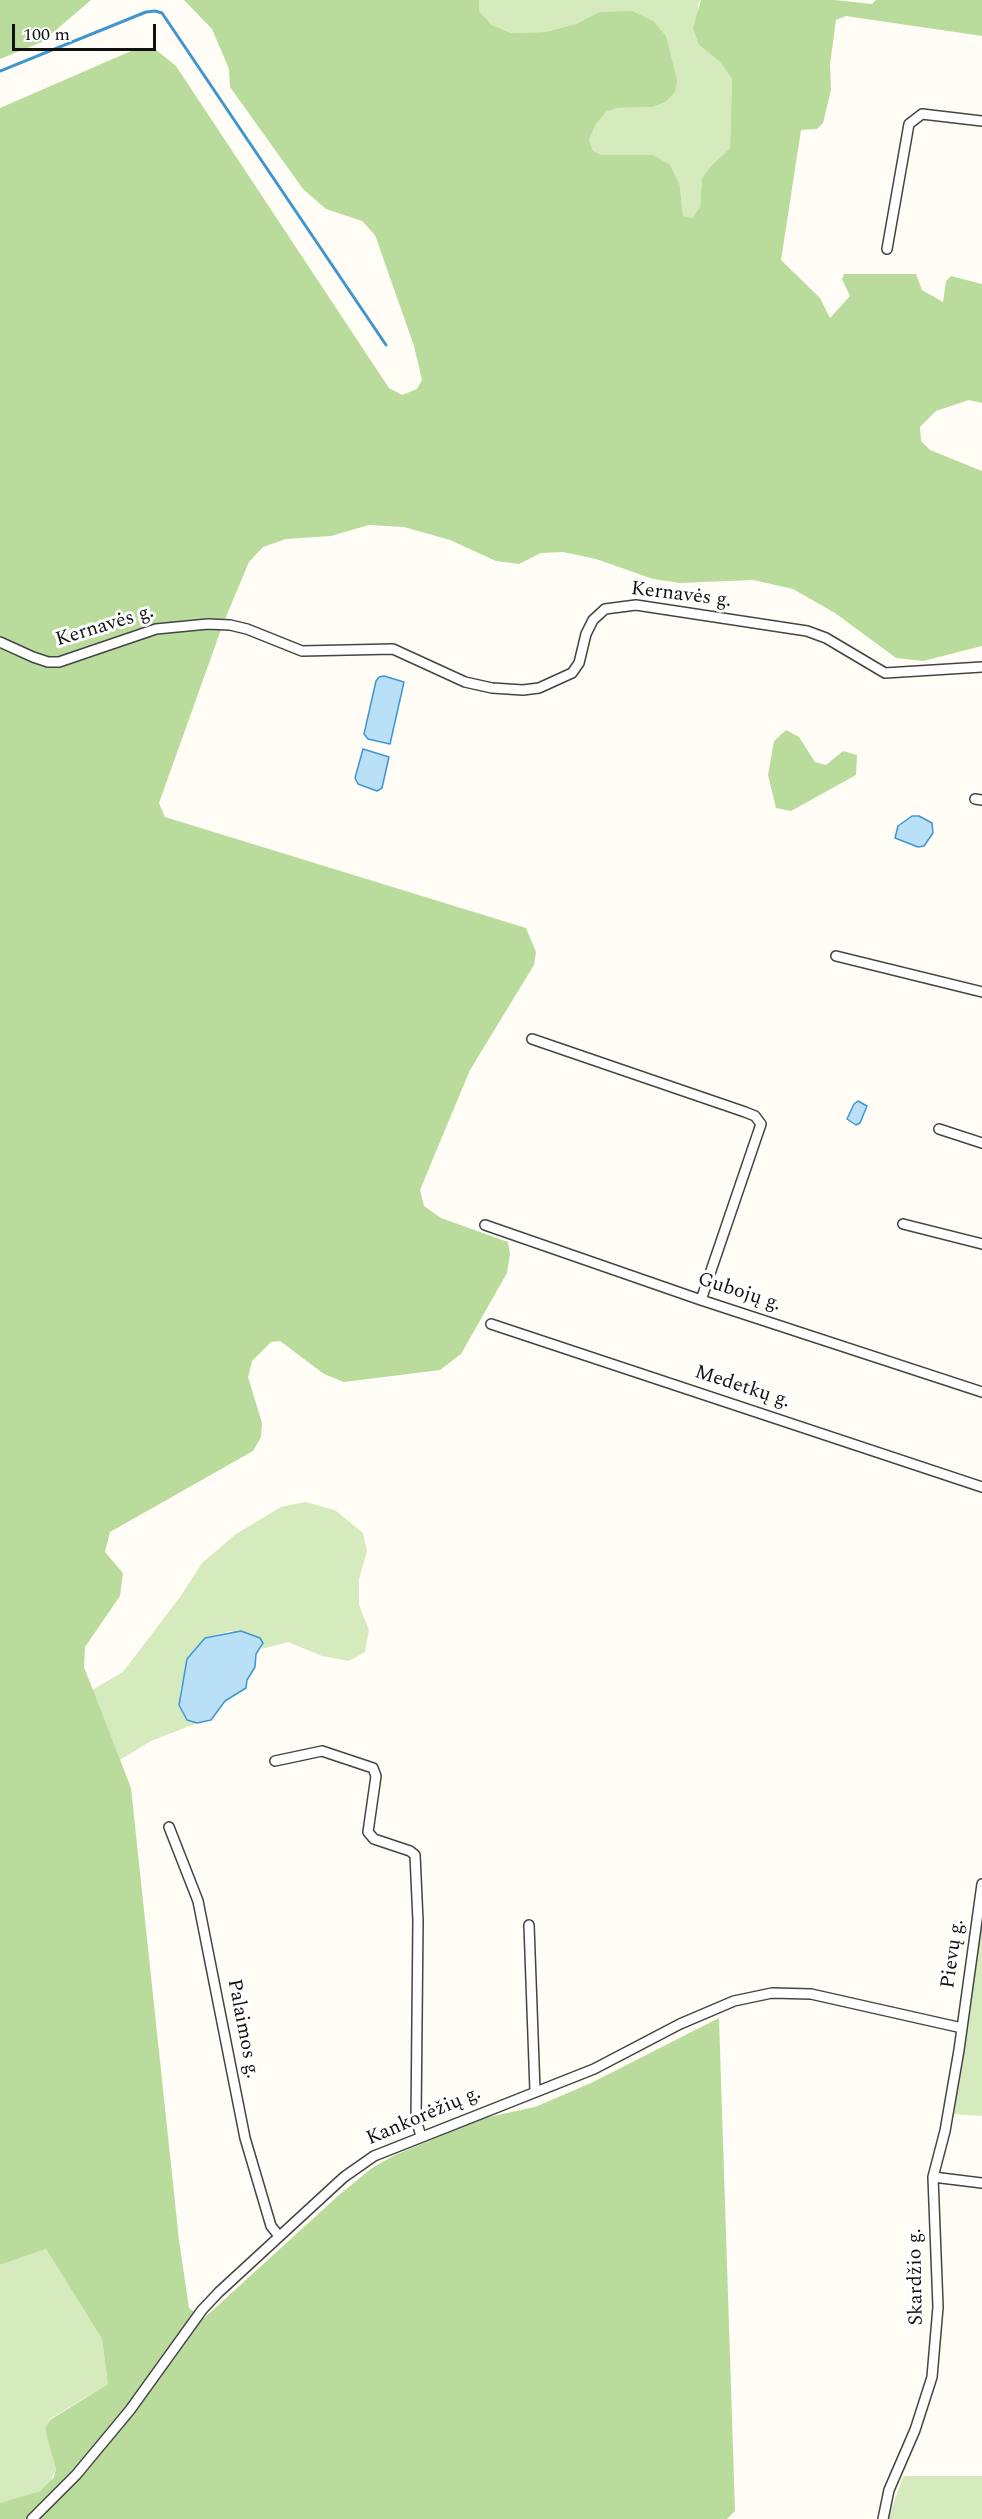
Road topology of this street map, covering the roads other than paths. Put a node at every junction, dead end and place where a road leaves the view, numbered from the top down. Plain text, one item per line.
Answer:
1 (982, 121) edge
2 (887, 249) dead end
3 (0, 642) edge
4 (982, 667) edge
5 (836, 956) dead end
6 (982, 992) edge
7 (532, 1039) dead end
8 (939, 1129) dead end
9 (982, 1143) edge
10 (903, 1224) dead end
11 (485, 1225) dead end
12 (982, 1244) edge
13 (701, 1300) junction
14 (490, 1324) dead end
15 (982, 1392) edge
16 (982, 1487) edge
17 (275, 1761) dead end
18 (169, 1827) dead end
19 (982, 1884) edge
20 (529, 1925) dead end
21 (962, 2028) junction
22 (535, 2091) junction
23 (421, 2136) junction
24 (933, 2177) junction
25 (982, 2183) edge
26 (279, 2236) junction
27 (32, 2519) edge
28 (883, 2519) edge

1 - 2 street
3 - 4 street, Kernavės g.
5 - 6 street
7 - 13 street
8 - 9 street
10 - 12 street
11 - 13 street, Gubojų g.
13 - 15 street, Gubojų g.
14 - 16 street, Medetkų g.
17 - 23 street
18 - 26 street, Palaimos g.
19 - 21 street, Pievų g.
20 - 22 street
21 - 22 street, Kankorėžių g.
21 - 24 street, Skardžio g.
22 - 23 street, Kankorėžių g.
23 - 26 street, Kankorėžių g.
24 - 25 street
24 - 28 street, Skardžio g.
26 - 27 street, Kankorėžių g.

